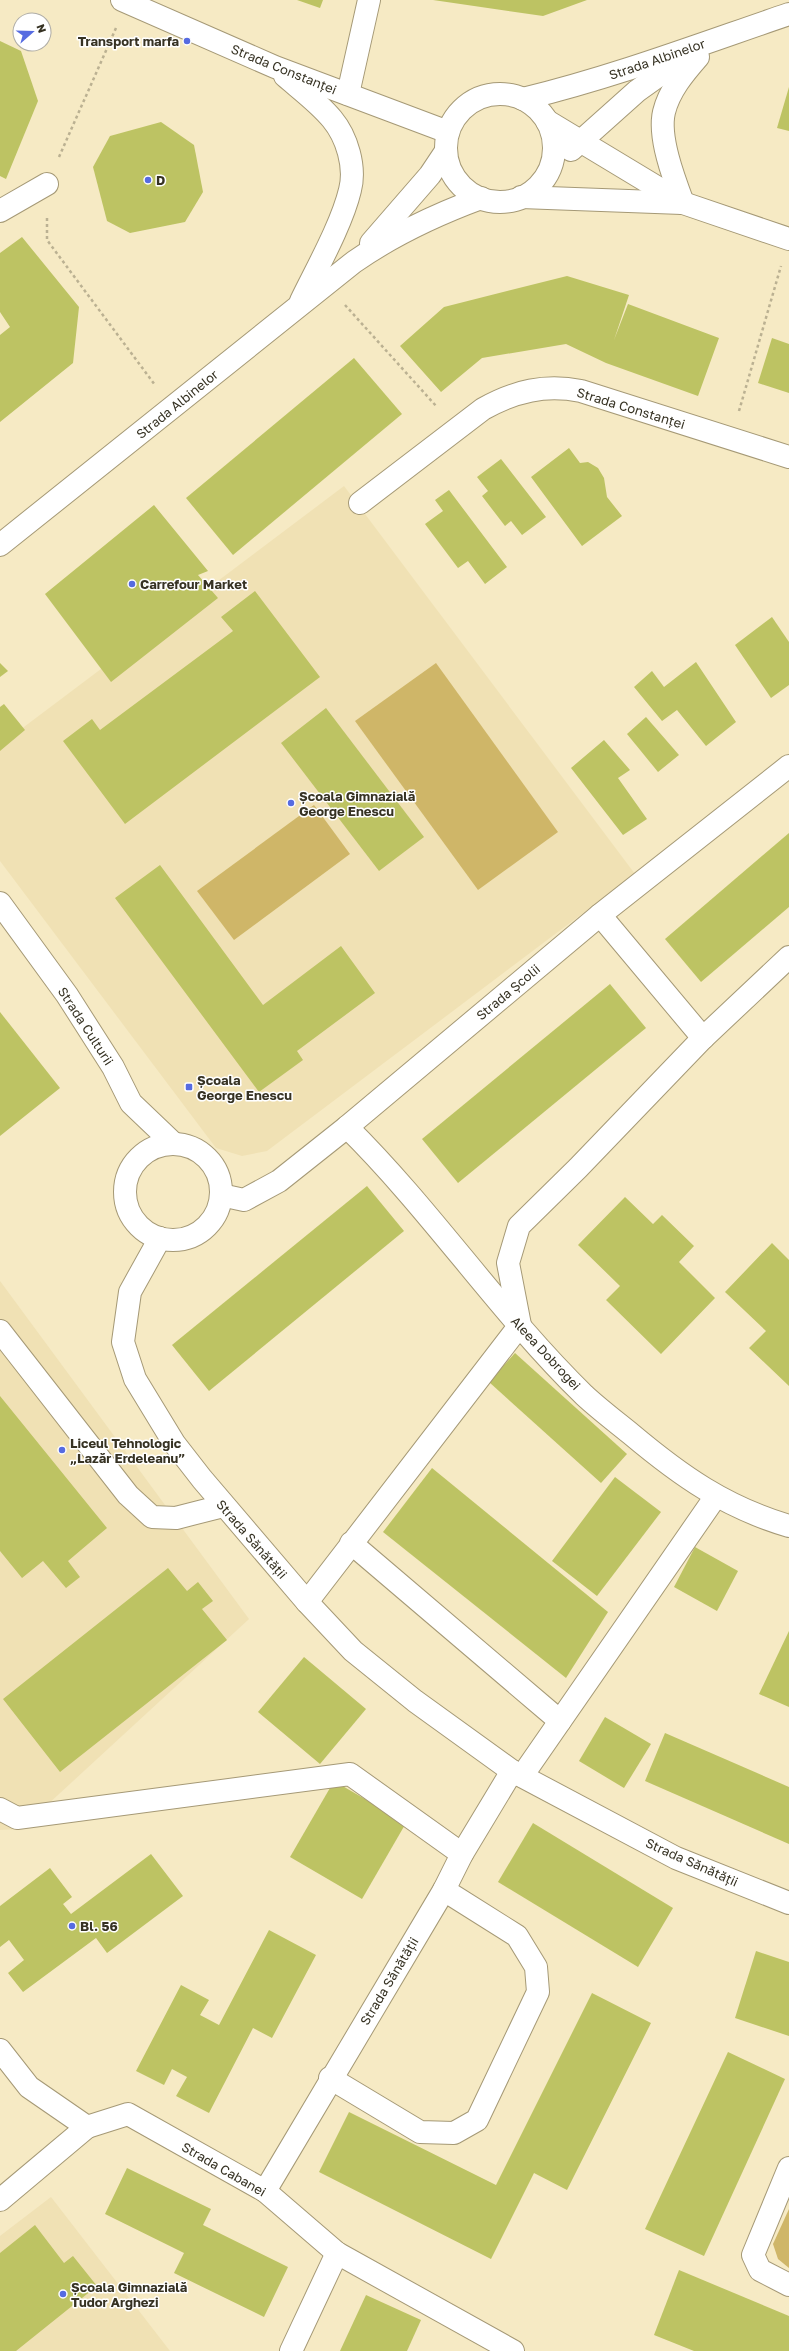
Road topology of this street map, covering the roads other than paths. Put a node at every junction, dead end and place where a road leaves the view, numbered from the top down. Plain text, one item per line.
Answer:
1 (369, 0) edge
2 (125, 1) edge
3 (789, 14) edge
4 (714, 39) junction
5 (275, 67) junction
6 (348, 94) junction
7 (523, 99) junction
8 (547, 121) junction
9 (581, 140) junction
10 (447, 141) junction
11 (547, 174) junction
12 (47, 184) road end
13 (521, 197) junction
14 (481, 198) junction
15 (683, 202) junction
16 (0, 211) edge
17 (789, 239) edge
18 (354, 262) junction
19 (298, 307) junction
20 (789, 457) edge
21 (360, 502) dead end
22 (0, 545) edge
23 (789, 766) edge
24 (0, 903) edge
25 (600, 914) junction
26 (789, 957) edge
27 (702, 1038) junction
28 (347, 1127) junction
29 (174, 1144) junction
30 (221, 1195) junction
31 (160, 1238) junction
32 (520, 1325) junction
33 (0, 1331) edge
34 (716, 1496) junction
35 (223, 1506) junction
36 (789, 1526) edge
37 (351, 1542) junction
38 (307, 1602) junction
39 (560, 1721) junction
40 (517, 1774) junction
41 (0, 1809) edge
42 (462, 1854) junction
43 (444, 1890) junction
44 (789, 1903) edge
45 (0, 2050) edge
46 (330, 2078) junction
47 (87, 2127) junction
48 (789, 2168) edge
49 (265, 2191) junction
50 (0, 2200) edge
51 (337, 2253) junction
52 (789, 2285) edge
53 (291, 2351) edge
54 (513, 2351) edge

1 - 6 street
2 - 5 street, Strada Constanței
3 - 4 street, Strada Albinelor
4 - 7 street, Strada Albinelor
4 - 9 street
4 - 15 street
5 - 6 street, Strada Constanței
5 - 19 street
6 - 10 street, Strada Constanței
7 - 8 street
7 - 10 street
8 - 9 street
8 - 11 street
9 - 11 street
9 - 15 street
10 - 14 street
10 - 18 street, Strada Albinelor
11 - 13 street
12 - 16 street
13 - 14 street
13 - 15 street
14 - 18 street, Strada Albinelor
15 - 17 street
18 - 19 street, Strada Albinelor
19 - 22 street, Strada Albinelor
20 - 21 street, Strada Constanței
23 - 25 street, Strada Școlii
24 - 29 street, Strada Culturii
25 - 27 street
25 - 28 street, Strada Școlii
26 - 27 street
27 - 32 street
28 - 30 street, Strada Școlii
28 - 32 street, Aleea Dobrogei
29 - 30 street
29 - 31 street
30 - 31 street
31 - 35 street, Strada Sănătății
32 - 34 street, Aleea Dobrogei
32 - 37 street
33 - 35 street
34 - 36 street, Aleea Dobrogei
34 - 39 street
35 - 38 street, Strada Sănătății
37 - 38 street
37 - 39 street
38 - 40 street, Strada Sănătății
39 - 40 street
40 - 42 street, Strada Sănătății
40 - 44 street, Strada Sănătății
41 - 42 street
42 - 43 street, Strada Sănătății
43 - 46 street, Strada Sănătății
43 - 46 street
45 - 47 street
46 - 49 street, Strada Sănătății
47 - 49 street, Strada Cabanei
47 - 50 street
48 - 52 street
49 - 51 street, Strada Cabanei
51 - 53 street
51 - 54 street, Strada Cabanei

